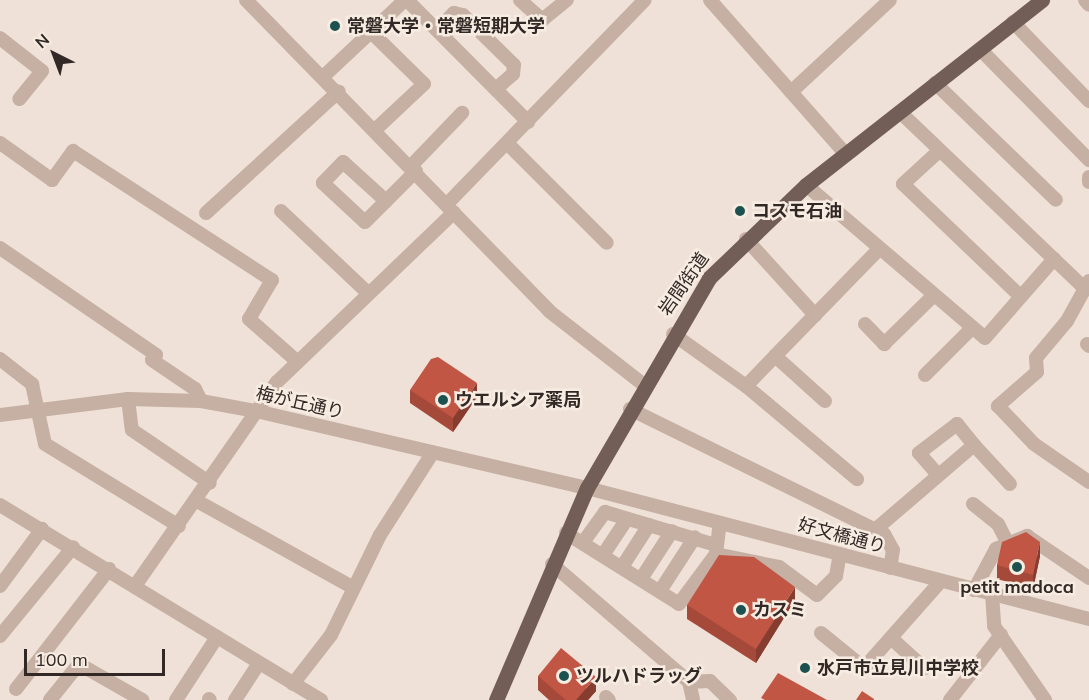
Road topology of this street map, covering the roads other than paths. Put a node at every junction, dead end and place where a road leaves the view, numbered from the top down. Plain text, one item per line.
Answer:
1 (246, 0) edge
2 (406, 0) edge
3 (520, 0) edge
4 (567, 0) edge
5 (645, 0) edge
6 (710, 0) edge
7 (891, 0) edge
8 (1042, 0) edge
9 (1085, 0) edge
10 (1089, 5) edge
11 (1014, 22) junction
12 (437, 30) junction
13 (371, 32) junction
14 (0, 38) edge
15 (980, 49) junction
16 (325, 75) junction
17 (935, 83) junction
18 (496, 89) junction
19 (339, 91) junction
20 (791, 92) junction
21 (19, 99) dead end
22 (1089, 101) edge
23 (900, 112) junction
24 (462, 113) dead end
25 (528, 122) junction
26 (376, 129) junction
27 (0, 143) edge
28 (507, 143) junction
29 (939, 151) junction
30 (846, 154) junction
31 (1089, 160) edge
32 (413, 169) junction
33 (1089, 177) edge
34 (1089, 182) edge
35 (806, 185) junction
36 (1056, 200) dead end
37 (386, 201) junction
38 (450, 208) junction
39 (281, 211) dead end
40 (206, 213) dead end
41 (746, 239) junction
42 (607, 243) dead end
43 (0, 248) edge
44 (877, 251) junction
45 (1054, 259) junction
46 (1086, 284) edge
47 (368, 293) junction
48 (1018, 294) junction
49 (933, 296) junction
50 (815, 315) junction
51 (865, 324) dead end
52 (972, 328) junction
53 (673, 334) junction
54 (776, 356) junction
55 (0, 359) edge
56 (298, 362) junction
57 (925, 375) dead end
58 (644, 386) junction
59 (746, 386) junction
60 (128, 399) junction
61 (201, 401) junction
62 (825, 401) dead end
63 (35, 408) junction
64 (630, 410) junction
65 (256, 411) junction
66 (0, 415) edge
67 (974, 445) junction
68 (433, 452) junction
69 (938, 474) junction
70 (857, 479) dead end
71 (1089, 482) edge
72 (210, 483) junction
73 (1010, 484) dead end
74 (587, 488) junction
75 (197, 501) junction
76 (973, 504) dead end
77 (0, 505) edge
78 (627, 519) junction
79 (720, 523) junction
80 (649, 525) junction
81 (179, 526) junction
82 (42, 529) junction
83 (876, 529) junction
84 (672, 531) junction
85 (566, 533) junction
86 (695, 537) junction
87 (584, 541) junction
88 (1008, 544) junction
89 (73, 547) junction
90 (716, 549) junction
91 (840, 554) junction
92 (603, 555) junction
93 (552, 564) junction
94 (622, 567) junction
95 (890, 568) junction
96 (109, 569) junction
97 (1089, 578) edge
98 (641, 579) junction
99 (941, 581) junction
100 (0, 586) edge
101 (135, 586) junction
102 (354, 588) junction
103 (974, 590) junction
104 (660, 591) junction
105 (992, 594) junction
106 (1089, 619) edge
107 (821, 633) dead end
108 (1001, 634) junction
109 (0, 636) edge
110 (217, 637) junction
111 (891, 638) junction
112 (259, 663) junction
113 (924, 668) dead end
114 (689, 682) junction
115 (293, 684) junction
116 (16, 689) dead end
117 (50, 700) edge
118 (142, 700) edge
119 (176, 700) edge
120 (235, 700) edge
121 (321, 700) edge
122 (496, 700) edge
123 (693, 700) edge
124 (730, 700) edge
125 (950, 700) edge
126 (1045, 700) edge

1 - 16 street
2 - 12 street
2 - 13 street
3 - 4 street
5 - 25 street
6 - 20 street
7 - 20 street
8 - 11 main road, 岩間街道
9 - 10 street
11 - 15 main road, 岩間街道
11 - 22 street
12 - 18 street
12 - 18 street
13 - 16 street
13 - 26 street
14 - 21 street
15 - 17 main road, 岩間街道
15 - 31 street
16 - 19 street
17 - 23 main road, 岩間街道
17 - 36 street
18 - 25 street
19 - 26 street
19 - 40 street
20 - 30 street
23 - 29 street
23 - 30 main road, 岩間街道
24 - 32 street
25 - 28 street
26 - 32 street
27 - 56 street
28 - 38 street
28 - 42 street
29 - 45 street
29 - 48 street
30 - 35 main road, 岩間街道
32 - 37 street
32 - 38 street
33 - 34 street
35 - 41 main road, 岩間街道
35 - 44 street
37 - 37 street
38 - 47 street
38 - 58 street
39 - 47 street
41 - 50 street
41 - 53 main road, 岩間街道
43 - 61 street
44 - 49 street
44 - 50 street
45 - 46 street
45 - 48 street
46 - 71 street
47 - 56 street
48 - 52 street
49 - 51 street
49 - 52 street
50 - 54 street
52 - 57 street
53 - 58 main road, 岩間街道
53 - 59 street
54 - 59 street
54 - 62 street
55 - 63 street
56 - 65 street
58 - 64 main road, 岩間街道
59 - 70 street
60 - 61 street, 梅が丘通り
60 - 63 street, 梅が丘通り
60 - 72 street
61 - 65 street, 梅が丘通り
63 - 66 street, 梅が丘通り
63 - 81 street
64 - 74 main road, 岩間街道
64 - 83 street
65 - 68 street, 梅が丘通り
65 - 72 street
67 - 69 street
67 - 69 street
67 - 73 street
68 - 74 street, 梅が丘通り
68 - 102 street
69 - 83 street
72 - 75 street
74 - 79 street, 好文橋通り
74 - 85 main road, 岩間街道
75 - 81 street
75 - 102 street
76 - 88 street
77 - 82 street
78 - 80 street
78 - 87 street
78 - 92 street
79 - 90 street
79 - 91 street, 好文橋通り
80 - 84 street
80 - 94 street
81 - 101 street
82 - 89 street
82 - 100 street
83 - 95 street
84 - 86 street
84 - 98 street
85 - 87 street
85 - 93 main road, 岩間街道
86 - 90 street
86 - 104 street
87 - 92 street
88 - 97 street
88 - 103 street
89 - 96 street
89 - 109 street
90 - 91 street
90 - 104 street
91 - 95 street, 好文橋通り
92 - 94 street
93 - 114 street
93 - 122 main road, 岩間街道
94 - 98 street
95 - 99 street, 好文橋通り
96 - 101 street
96 - 116 street
98 - 104 street
99 - 103 street, 好文橋通り
99 - 111 street
101 - 110 street
102 - 115 street
103 - 105 street, 好文橋通り
105 - 106 street, 好文橋通り
105 - 108 street
107 - 111 street
108 - 125 street
108 - 126 street
110 - 112 street
110 - 119 street
111 - 113 street
112 - 115 street
112 - 120 street
114 - 123 street
114 - 124 street
115 - 121 street
117 - 118 street

